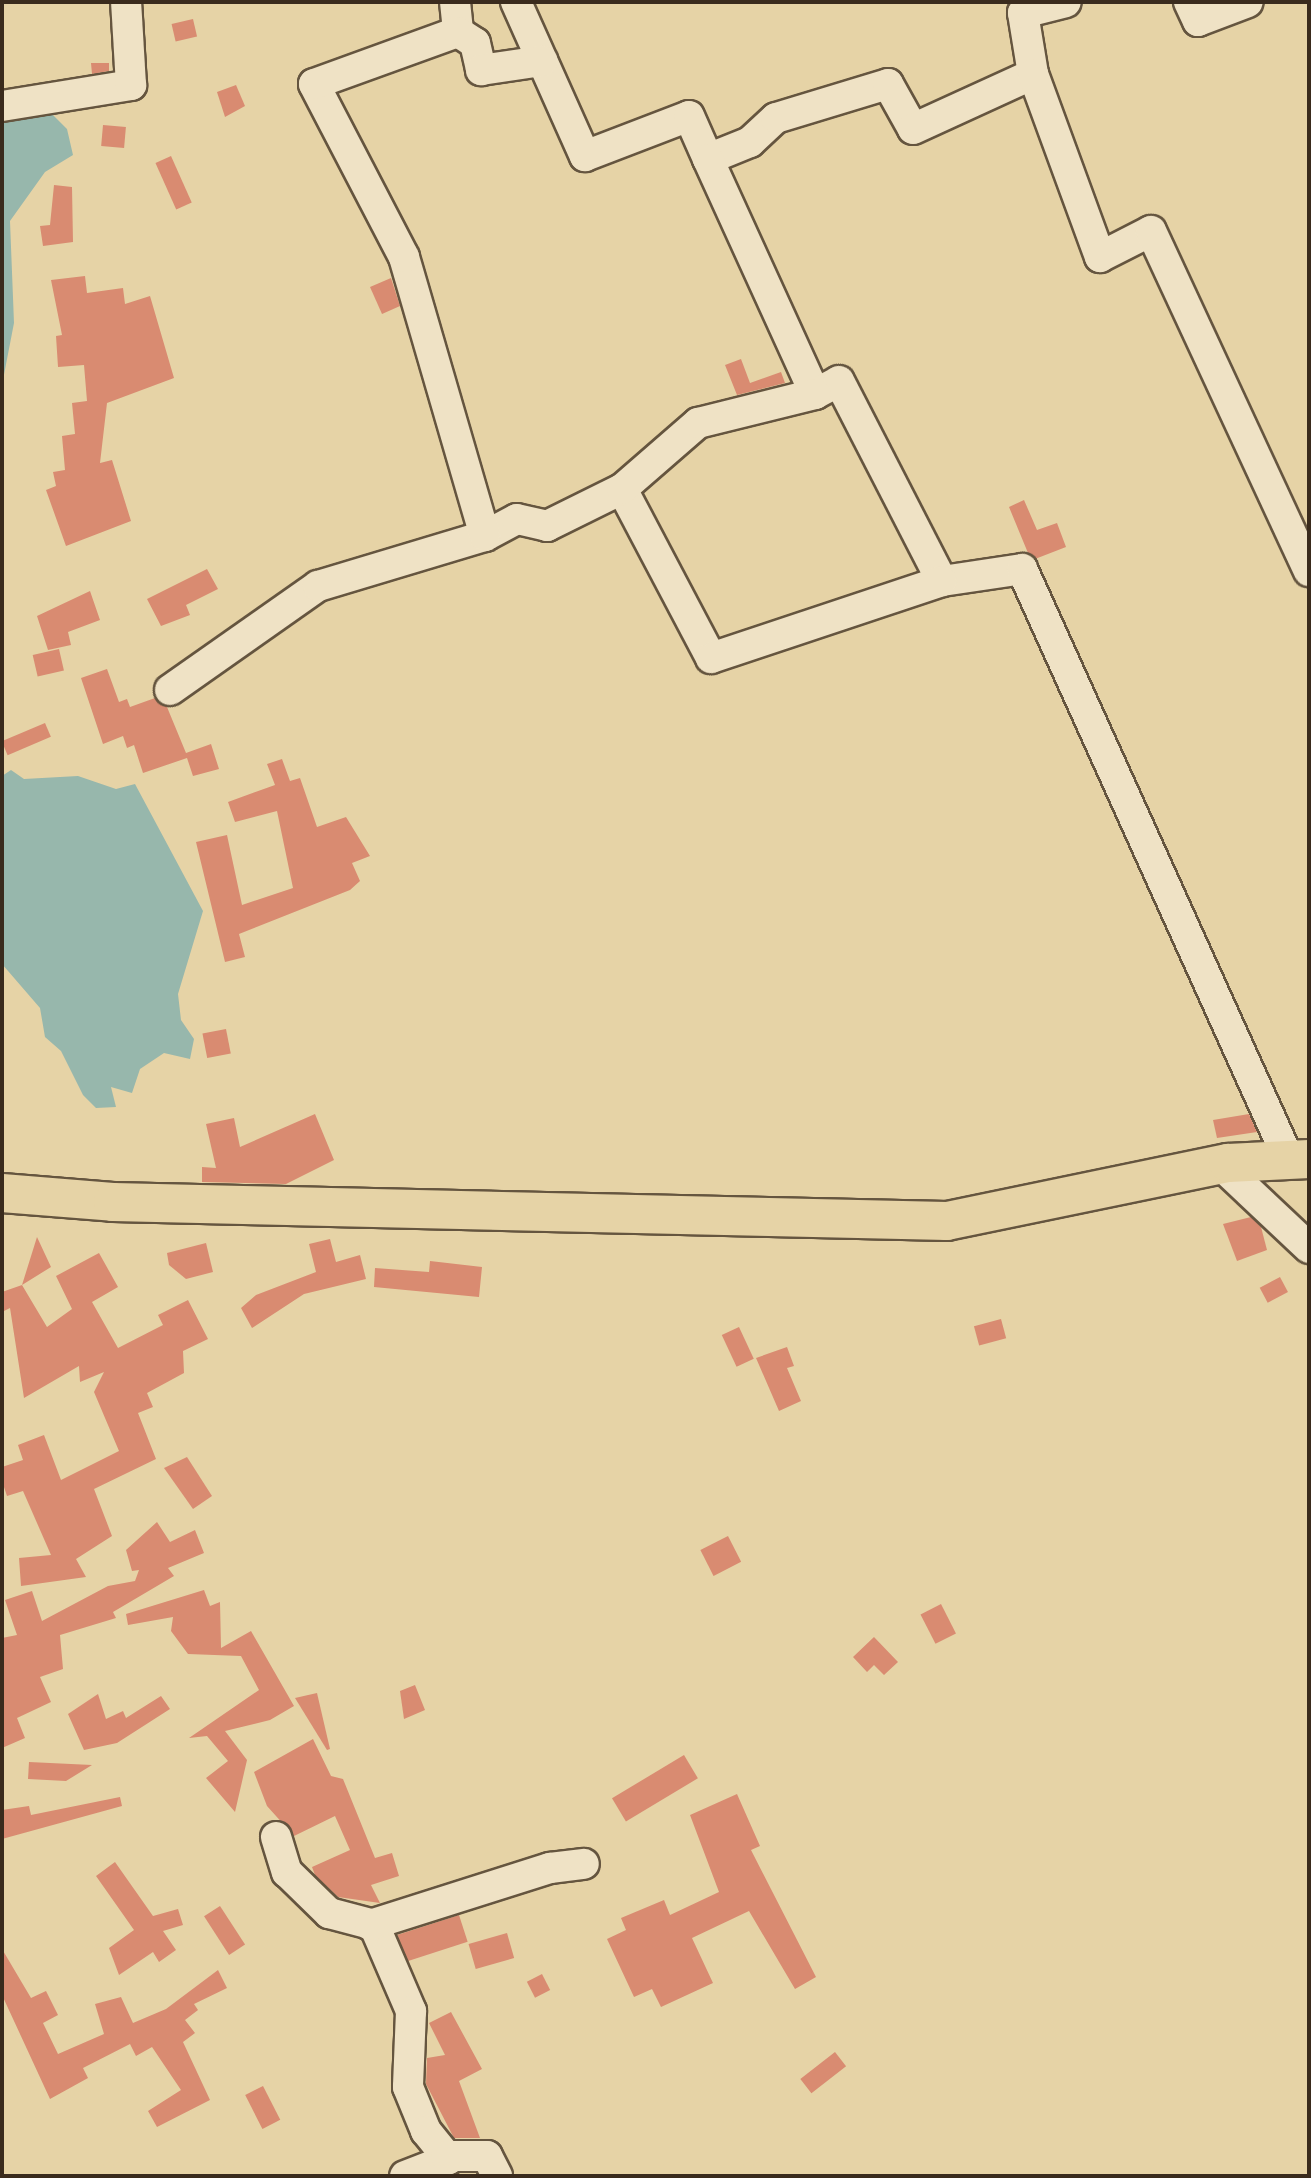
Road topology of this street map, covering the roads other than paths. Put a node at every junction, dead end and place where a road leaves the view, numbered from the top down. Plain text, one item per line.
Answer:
1 (126, 2) edge
2 (455, 2) edge
3 (516, 2) edge
4 (1066, 2) edge
5 (1189, 2) edge
6 (1248, 2) edge
7 (458, 32) junction
8 (542, 61) junction
9 (1033, 74) junction
10 (2, 106) edge
11 (708, 159) junction
12 (815, 394) junction
13 (622, 489) junction
14 (485, 536) junction
15 (1309, 571) edge
16 (942, 581) junction
17 (170, 690) dead end
18 (1299, 1159) edge
19 (1221, 1165) junction
20 (2, 1193) edge
21 (1309, 1248) edge
22 (276, 1837) dead end
23 (584, 1864) dead end
24 (370, 1924) junction
25 (446, 2156) junction
26 (405, 2176) edge
27 (497, 2176) edge

1 - 10 street
2 - 7 street
3 - 8 street
4 - 9 street
5 - 6 street
7 - 8 street
7 - 14 street
8 - 11 street
9 - 11 street
9 - 15 street
11 - 12 street
12 - 13 street
12 - 16 street
13 - 14 street
13 - 16 street
14 - 17 street
16 - 18 street
18 - 19 main road
19 - 20 main road
19 - 21 street
22 - 24 street
23 - 24 street
24 - 25 street
25 - 26 street
25 - 27 street

